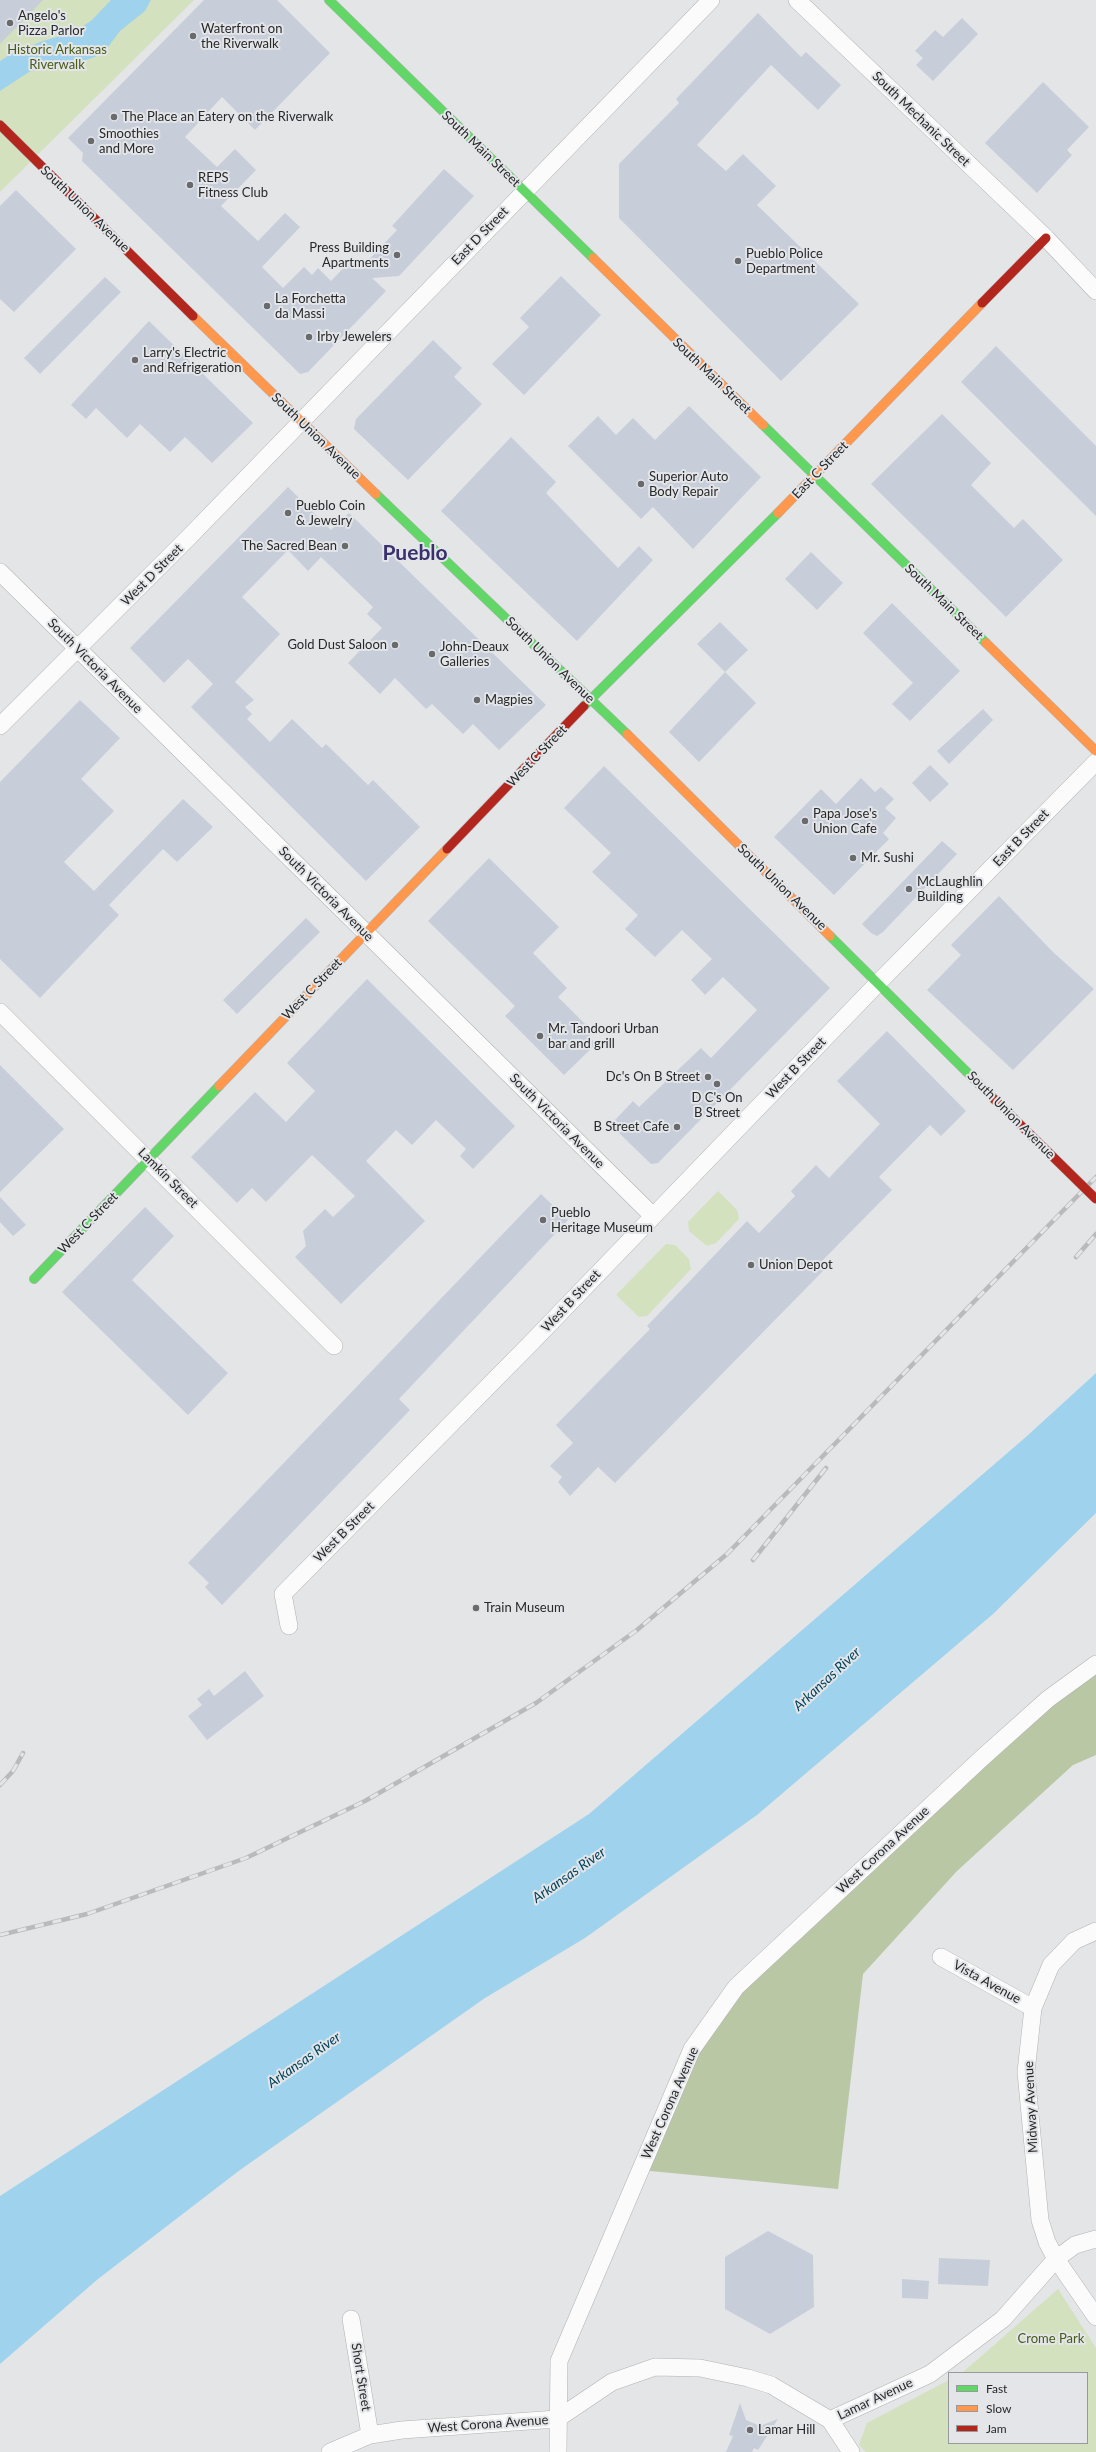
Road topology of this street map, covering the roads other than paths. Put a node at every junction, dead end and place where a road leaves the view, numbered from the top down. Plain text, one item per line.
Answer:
1 (329, 0) edge
2 (711, 0) edge
3 (797, 0) edge
4 (0, 125) edge
5 (524, 191) junction
6 (1046, 238) junction
7 (1096, 291) edge
8 (300, 421) junction
9 (814, 475) junction
10 (0, 572) edge
11 (78, 649) junction
12 (591, 699) junction
13 (0, 726) edge
14 (1096, 751) edge
15 (1096, 762) edge
16 (366, 933) junction
17 (879, 982) junction
18 (0, 1012) edge
19 (149, 1159) junction
20 (1096, 1200) edge
21 (652, 1215) junction
22 (34, 1279) dead end
23 (334, 1346) dead end
24 (289, 1626) dead end
25 (1096, 1664) edge
26 (1096, 1931) edge
27 (941, 1957) dead end
28 (1033, 2008) junction
29 (1096, 2240) edge
30 (1056, 2259) junction
31 (1096, 2317) edge
32 (351, 2319) dead end
33 (557, 2419) junction
34 (830, 2420) junction
35 (370, 2434) junction
36 (330, 2452) edge
37 (558, 2452) edge
38 (852, 2452) edge

1 - 5 street, South Main Street
2 - 5 street, East D Street
3 - 6 street, South Mechanic Street
4 - 8 street, South Union Avenue
5 - 8 street, East D Street
5 - 9 street, South Main Street
6 - 7 street
6 - 9 street, East C Street
8 - 11 street, West D Street
8 - 12 street, South Union Avenue
9 - 12 street, East C Street
9 - 14 street, South Main Street
10 - 11 street, South Victoria Avenue
11 - 13 street, West D Street
11 - 16 street, South Victoria Avenue
12 - 16 street, West C Street
12 - 17 street, South Union Avenue
15 - 17 street, East B Street
16 - 19 street, West C Street
16 - 21 street, South Victoria Avenue
17 - 20 street, South Union Avenue, bridge
17 - 21 street, West B Street
18 - 19 street, Lamkin Street
19 - 22 street, West C Street
19 - 23 street, Lamkin Street
21 - 24 street, West B Street
25 - 33 street, West Corona Avenue
26 - 28 street, Midway Avenue
27 - 28 street, Vista Avenue
28 - 30 street, Midway Avenue
29 - 30 street, Lamar Avenue
30 - 31 street, Midway Avenue
30 - 34 street, Lamar Avenue
32 - 35 street, Short Street
33 - 34 street, Lamar Avenue
33 - 35 street, West Corona Avenue
33 - 37 street
34 - 38 street
35 - 36 street, West Corona Avenue

